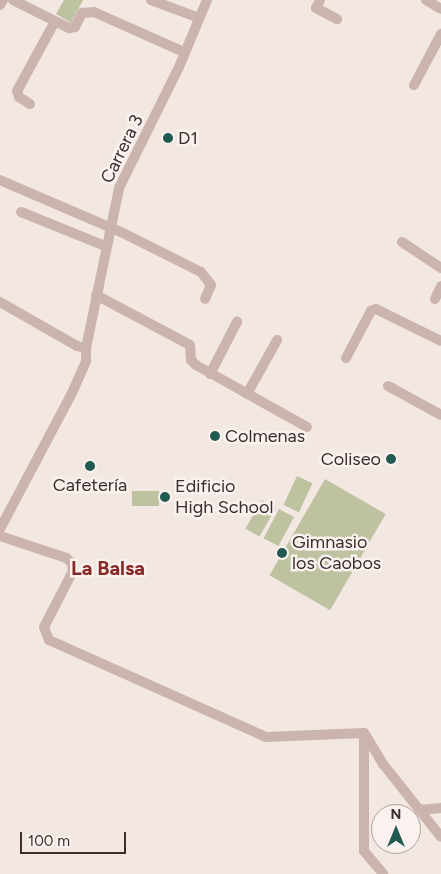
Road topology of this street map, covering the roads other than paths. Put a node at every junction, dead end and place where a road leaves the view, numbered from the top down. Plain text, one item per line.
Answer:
1 (3, 0) edge
2 (13, 0) edge
3 (152, 0) edge
4 (207, 0) edge
5 (320, 0) edge
6 (426, 0) edge
7 (0, 5) edge
8 (441, 9) edge
9 (200, 18) junction
10 (337, 19) dead end
11 (54, 23) junction
12 (441, 34) edge
13 (184, 52) junction
14 (414, 86) dead end
15 (30, 104) dead end
16 (0, 180) edge
17 (21, 212) dead end
18 (110, 227) junction
19 (402, 242) dead end
20 (105, 246) junction
21 (441, 268) edge
22 (441, 286) edge
23 (96, 295) junction
24 (435, 298) dead end
25 (205, 299) dead end
26 (0, 302) edge
27 (238, 322) dead end
28 (277, 340) dead end
29 (441, 341) edge
30 (86, 348) junction
31 (346, 358) dead end
32 (210, 374) junction
33 (388, 386) dead end
34 (247, 394) junction
35 (441, 415) edge
36 (307, 427) dead end
37 (0, 529) edge
38 (0, 536) edge
39 (364, 733) junction
40 (414, 804) edge
41 (441, 808) edge
42 (421, 810) edge
43 (421, 812) edge
44 (441, 837) edge
45 (383, 874) edge

1 - 7 street
2 - 11 street
3 - 9 street
4 - 9 street, Carrera 3
5 - 10 street
6 - 8 street
9 - 13 street, Carrera 3
11 - 13 street
11 - 15 street
12 - 14 street
13 - 18 street, Carrera 3
16 - 18 street
17 - 20 street
18 - 20 street, Carrera 3
18 - 25 street
19 - 21 street
20 - 23 street, Carrera 3
22 - 24 street
23 - 30 street, Carrera 3
23 - 32 street
26 - 30 street
27 - 32 street
28 - 34 street
29 - 31 street
30 - 37 street, Carrera 3
32 - 34 street
33 - 35 street
34 - 36 street
38 - 39 street
39 - 40 street
39 - 45 street
41 - 42 street
43 - 44 street

